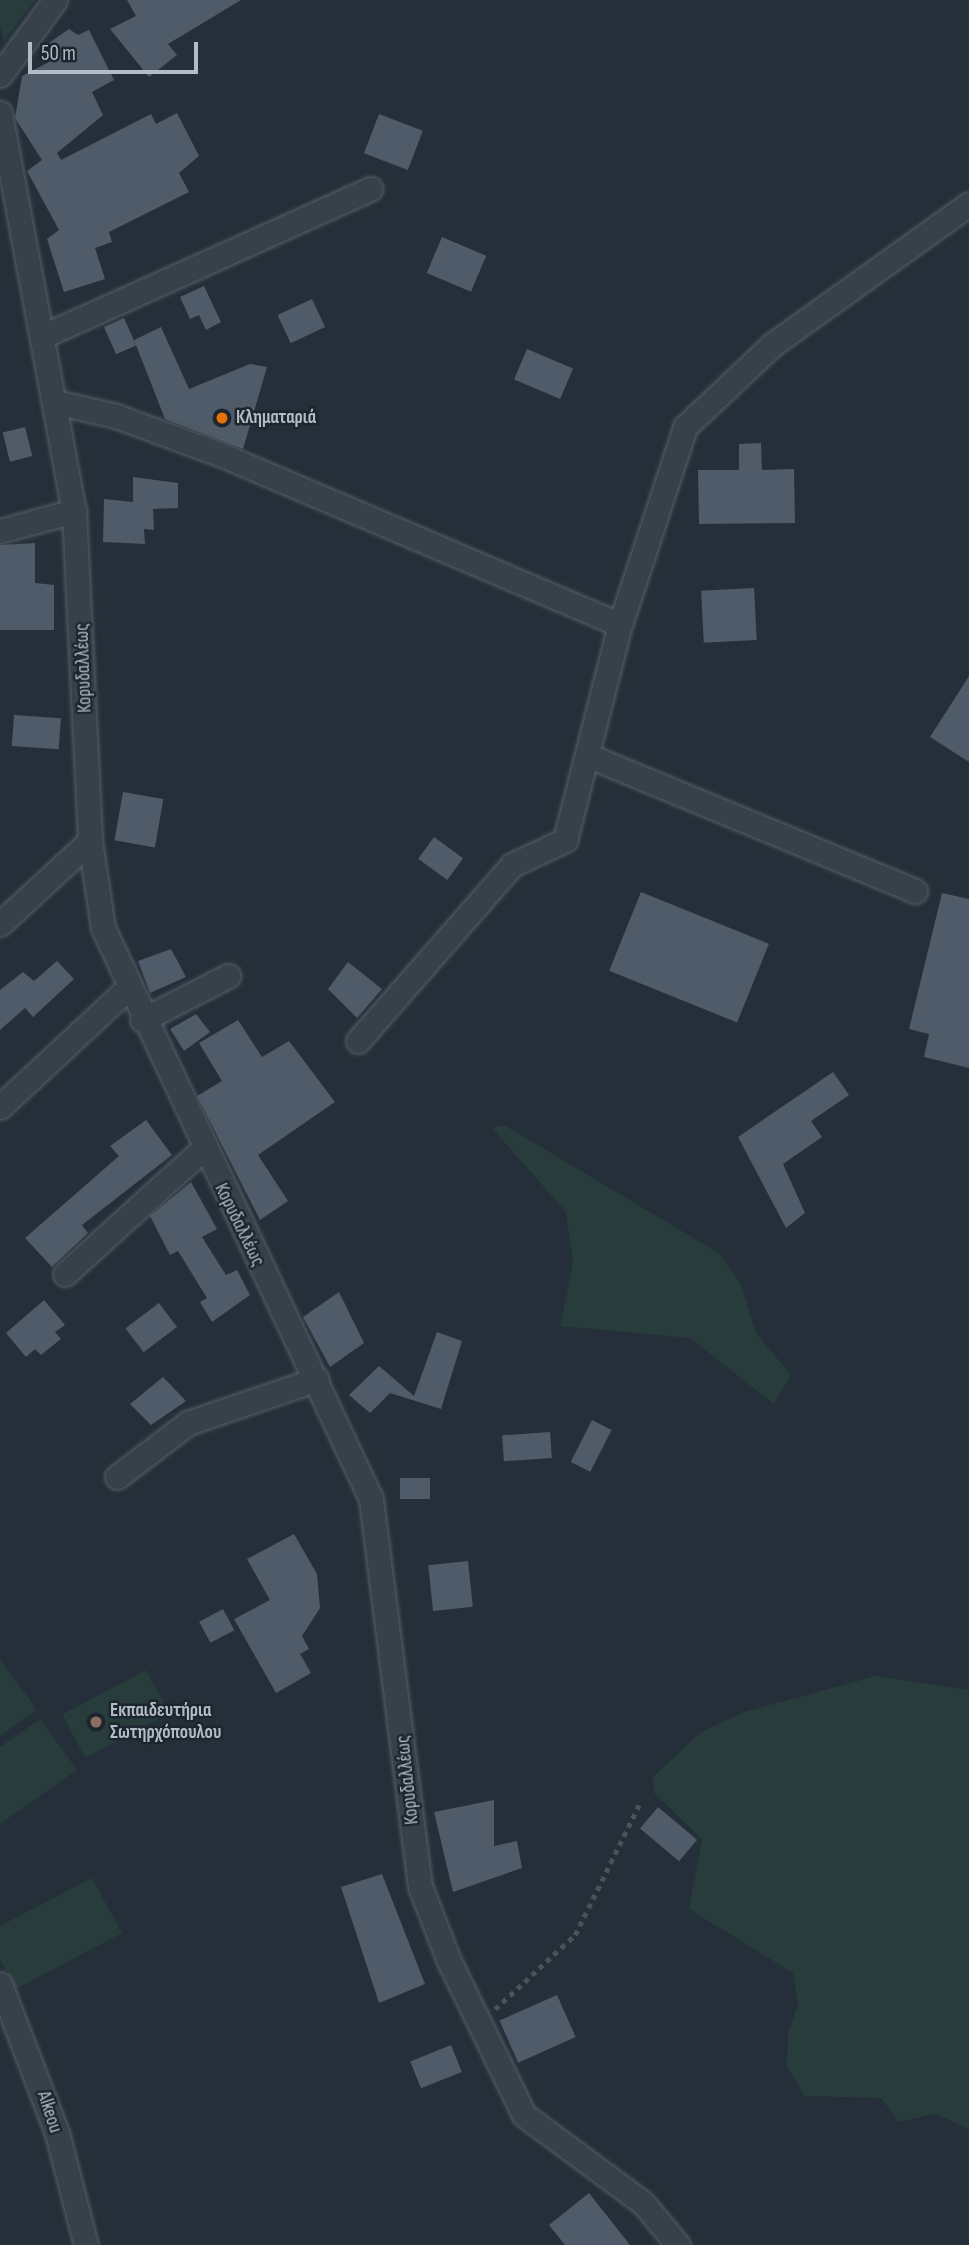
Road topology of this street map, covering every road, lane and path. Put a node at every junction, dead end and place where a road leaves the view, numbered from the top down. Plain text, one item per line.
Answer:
1 (55, 0) edge
2 (0, 75) edge
3 (0, 113) edge
4 (370, 189) dead end
5 (969, 204) edge
6 (43, 336) junction
7 (55, 402) junction
8 (74, 512) junction
9 (0, 531) edge
10 (620, 625) junction
11 (589, 756) junction
12 (90, 841) junction
13 (915, 891) dead end
14 (0, 924) edge
15 (228, 976) dead end
16 (128, 988) junction
17 (142, 1020) junction
18 (358, 1041) dead end
19 (0, 1107) edge
20 (203, 1149) junction
21 (65, 1275) dead end
22 (317, 1379) junction
23 (117, 1478) dead end
24 (639, 1805) dead end
25 (0, 1983) edge
26 (478, 2025) junction
27 (86, 2245) edge
28 (678, 2245) edge

1 - 2 street
3 - 6 street, Κορυδαλλέως
4 - 6 street
5 - 10 street
6 - 7 street, Κορυδαλλέως
7 - 8 street, Κορυδαλλέως
7 - 10 street
8 - 9 street
8 - 12 street, Κορυδαλλέως
10 - 11 street
11 - 13 street
11 - 18 street
12 - 14 street
12 - 16 street, Κορυδαλλέως
15 - 17 street
16 - 17 street, Κορυδαλλέως
16 - 19 street
17 - 20 street, Κορυδαλλέως
20 - 21 street
20 - 22 street, Κορυδαλλέως
22 - 23 street
22 - 26 street, Κορυδαλλέως
24 - 26 path
25 - 27 street, Alkeou
26 - 28 street, Κορυδαλλέως

